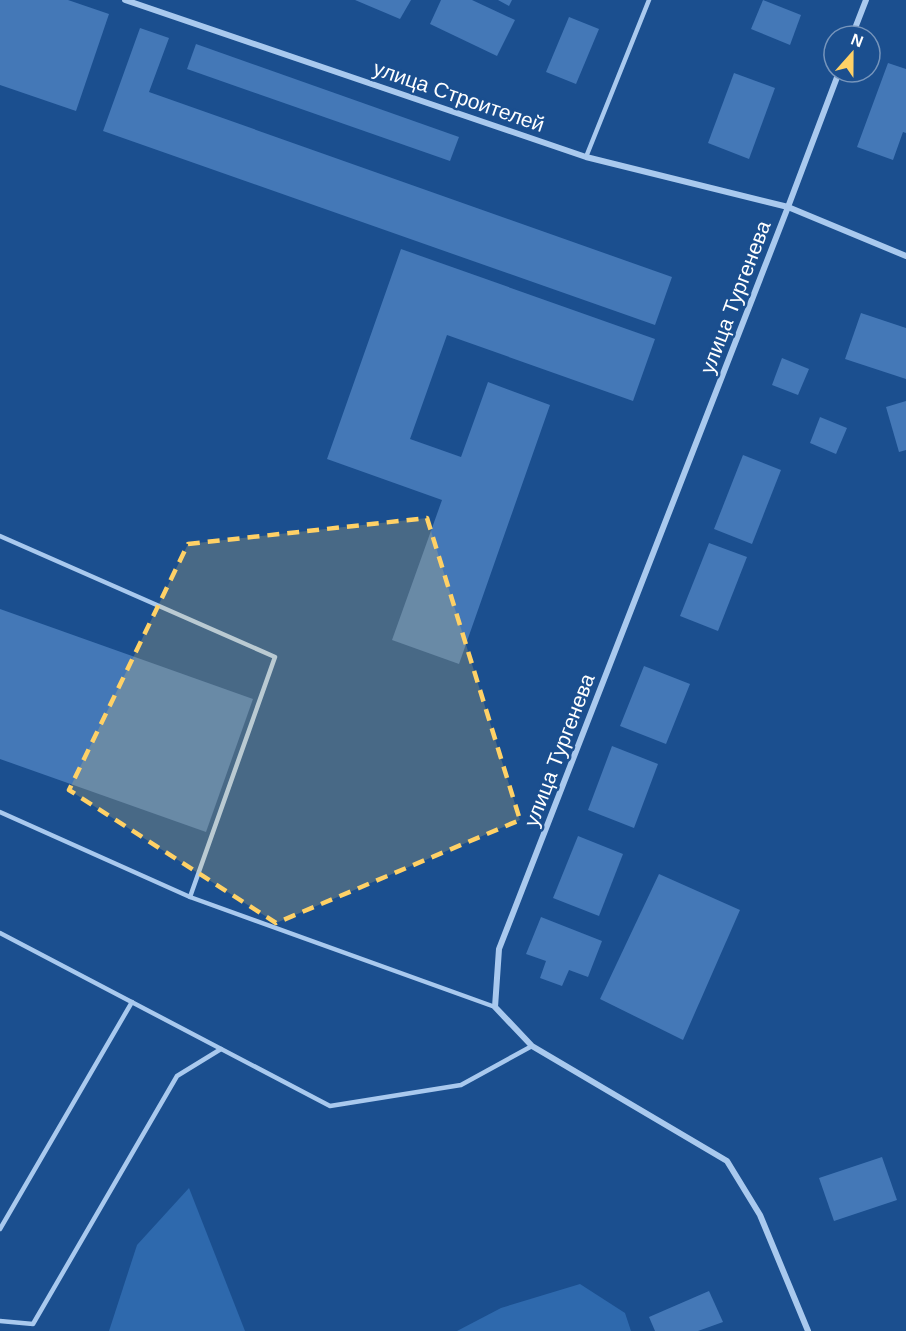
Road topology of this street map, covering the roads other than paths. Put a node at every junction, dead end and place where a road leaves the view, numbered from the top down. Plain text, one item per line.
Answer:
1 (125, 0) edge
2 (649, 0) edge
3 (866, 0) edge
4 (144, 3) edge
5 (857, 24) edge
6 (834, 84) edge
7 (586, 157) junction
8 (788, 207) junction
9 (906, 256) edge
10 (0, 536) edge
11 (0, 812) edge
12 (190, 897) junction
13 (0, 933) edge
14 (132, 1002) junction
15 (495, 1007) junction
16 (532, 1046) junction
17 (221, 1049) junction
18 (0, 1229) edge
19 (0, 1321) edge
20 (808, 1331) edge

1 - 4 street, улица Строителей
2 - 7 lane
3 - 5 street
4 - 7 street, улица Строителей
6 - 8 street, улица Тургенева
7 - 8 street, улица Строителей
8 - 9 street, улица Строителей
8 - 15 street, улица Тургенева
10 - 12 lane
11 - 12 lane
12 - 15 lane
13 - 14 lane
14 - 17 lane
14 - 18 lane
15 - 16 street
16 - 17 lane
16 - 20 street
17 - 19 lane

